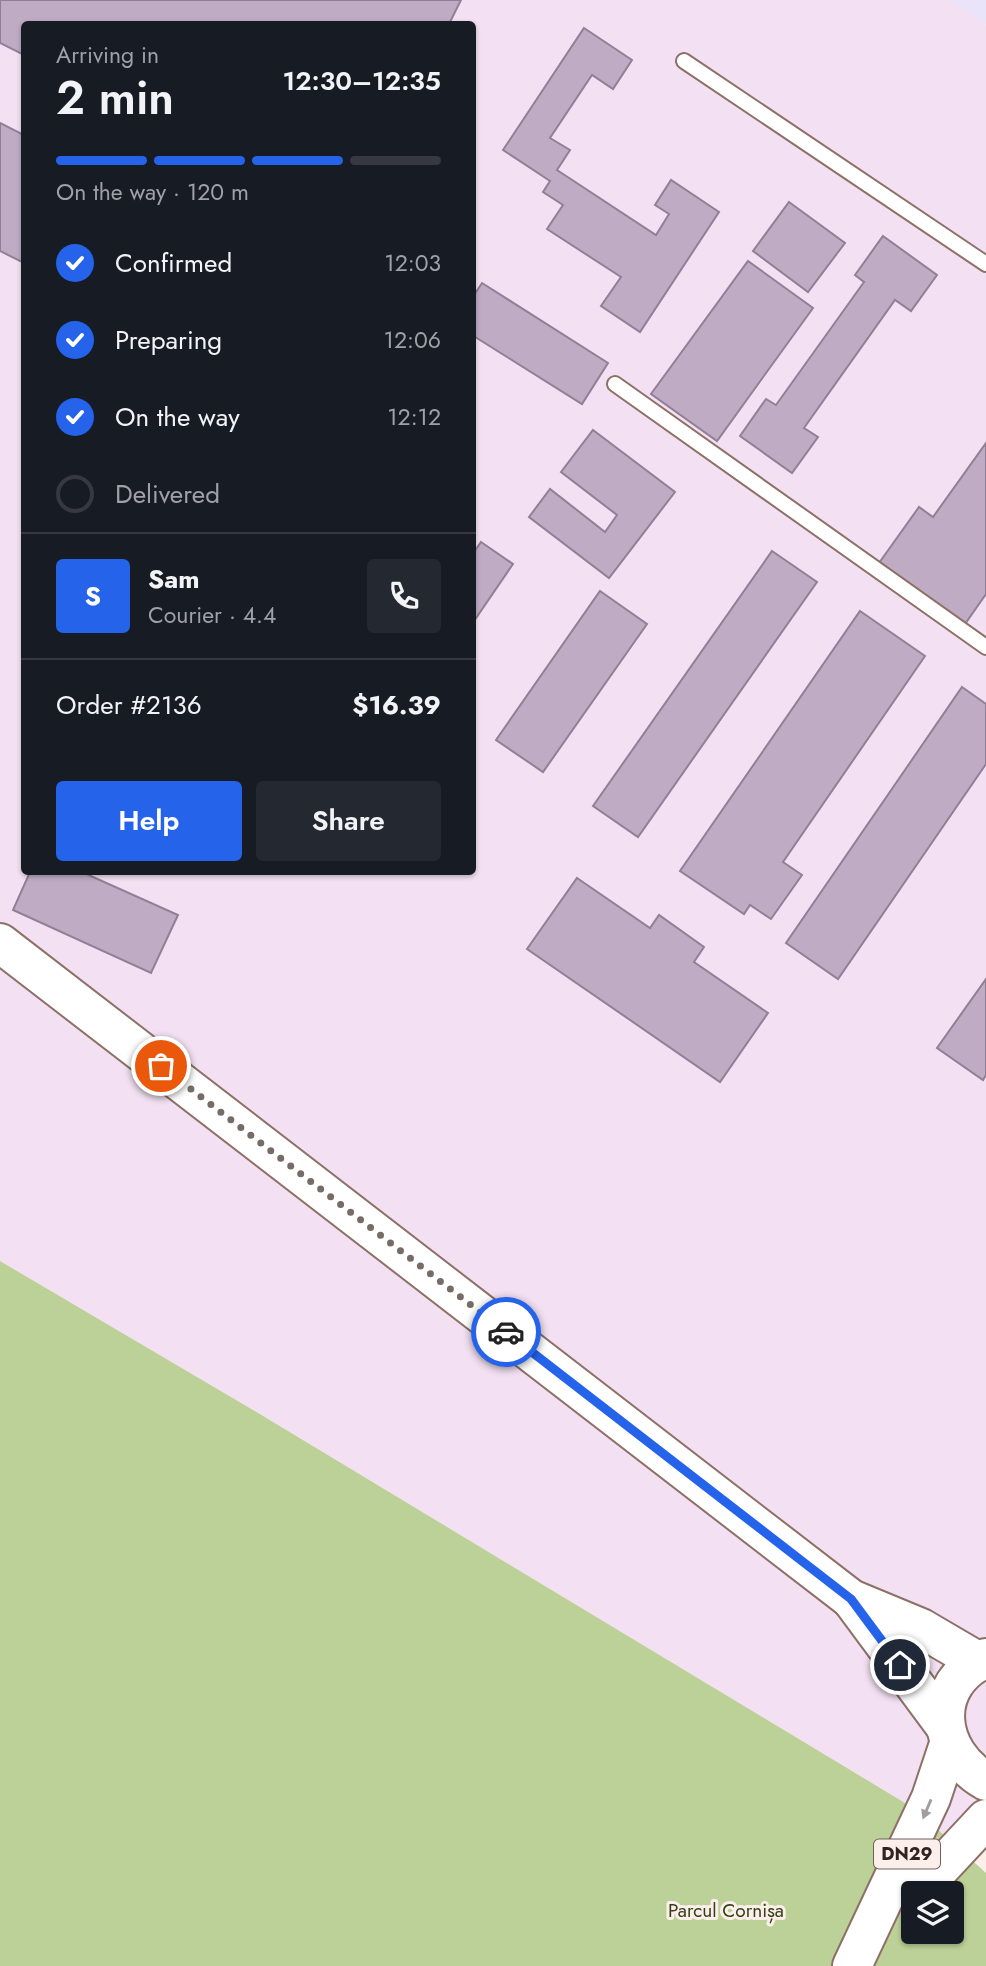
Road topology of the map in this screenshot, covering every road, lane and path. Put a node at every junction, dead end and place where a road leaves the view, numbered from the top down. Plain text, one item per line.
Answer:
1 (684, 61) dead end
2 (986, 264) edge
3 (615, 384) dead end
4 (986, 647) edge
5 (0, 943) edge
6 (851, 1599) junction
7 (982, 1660) edge
8 (947, 1735) junction
9 (986, 1781) edge
10 (986, 1819) edge
11 (928, 1881) edge
12 (901, 1911) edge
13 (854, 1963) edge

1 - 2 lane
3 - 4 lane
5 - 6 main road
6 - 7 main road
6 - 8 main road
7 - 8 main road, DN29
8 - 9 main road
8 -> 13 main road, DN29
10 - 11 main road, DN29
12 - 13 main road, DN29

